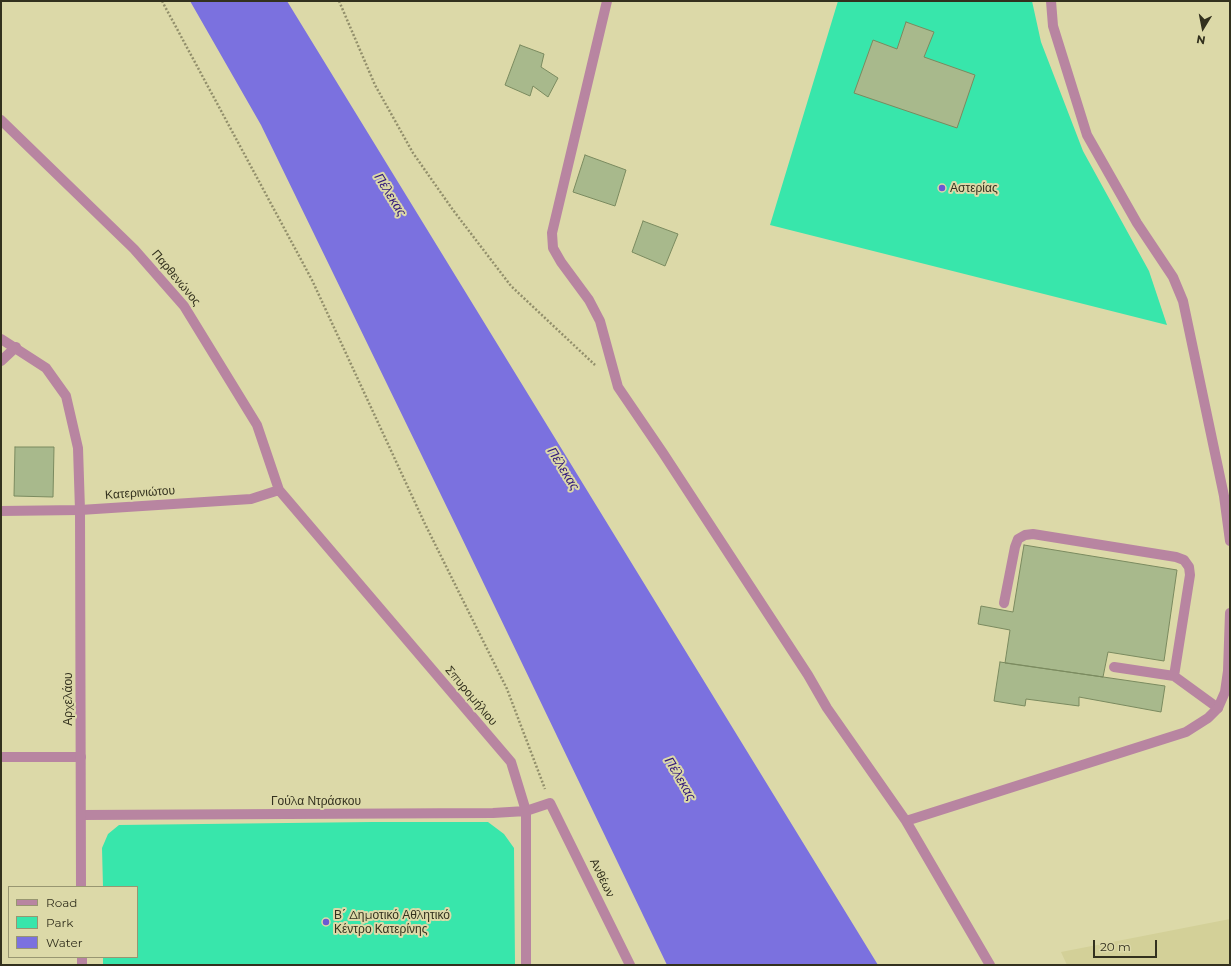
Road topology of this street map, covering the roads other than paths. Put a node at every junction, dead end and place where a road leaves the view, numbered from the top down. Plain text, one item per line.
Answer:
1 (607, 1) edge
2 (1051, 1) edge
3 (1, 120) edge
4 (1, 339) edge
5 (16, 347) junction
6 (1, 361) edge
7 (280, 490) junction
8 (80, 510) junction
9 (1, 511) edge
10 (1230, 541) edge
11 (1004, 603) dead end
12 (1230, 613) edge
13 (1114, 667) dead end
14 (1174, 676) junction
15 (1218, 708) junction
16 (1, 757) edge
17 (81, 757) junction
18 (550, 803) joint
19 (526, 811) junction
20 (81, 815) junction
21 (906, 821) junction
22 (81, 886) edge
23 (526, 965) edge
24 (630, 965) edge
25 (990, 965) edge

1 - 21 street
2 - 10 street
3 - 7 street, Παρθενώνος
4 - 5 street, Αρχελάου
5 - 6 street
5 - 8 street, Αρχελάου
7 - 8 street, Κατερινιώτου
7 - 19 street, Σπυρομήλιου
8 - 9 street, Κατερινιώτου
8 - 17 street, Αρχελάου
11 - 14 street
12 - 15 street
13 - 14 street
14 - 15 street
15 - 21 street
16 - 17 street
17 - 20 street, Αρχελάου
18 - 19 street, Γούλα Ντράσκου
18 - 24 street, Ανθέων
19 - 20 street, Γούλα Ντράσκου
19 - 23 street, Σπυρομήλιου
20 - 22 street, Αρχελάου
21 - 25 street

